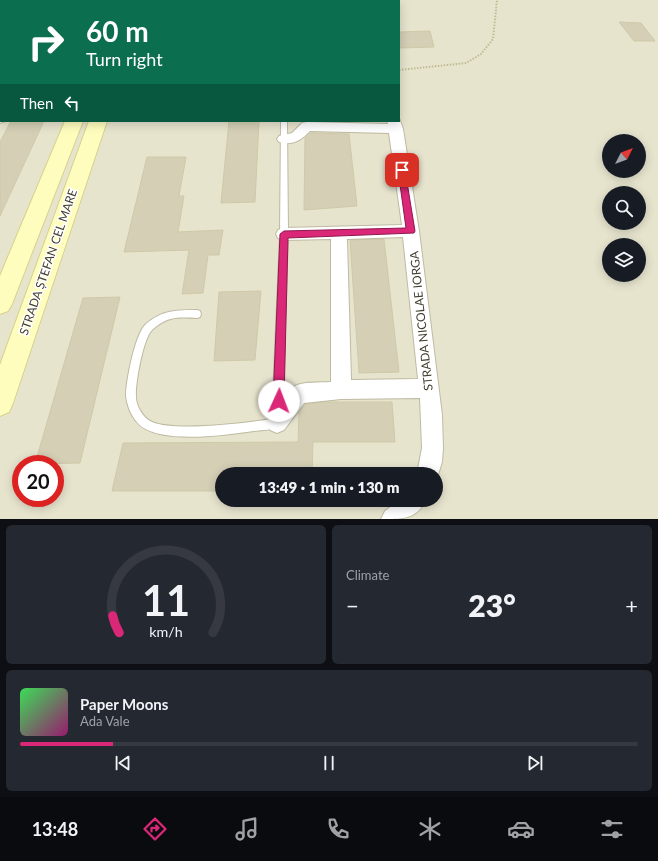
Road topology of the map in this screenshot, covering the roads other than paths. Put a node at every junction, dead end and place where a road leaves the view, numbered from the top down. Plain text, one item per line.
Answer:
1 (74, 122) edge
2 (98, 122) edge
3 (284, 122) edge
4 (395, 125) edge
5 (284, 139) junction
6 (411, 231) junction
7 (339, 233) junction
8 (284, 234) junction
9 (0, 304) edge
10 (197, 314) dead end
11 (428, 388) junction
12 (341, 390) junction
13 (0, 403) edge
14 (277, 423) junction
15 (430, 467) edge
16 (410, 507) edge
17 (393, 519) edge

1 - 9 main road, STRADA ȘTEFAN CEL MARE
2 - 13 main road, STRADA ȘTEFAN CEL MARE
3 - 5 lane
4 - 5 street
4 - 6 street, STRADA NICOLAE IORGA
5 - 8 lane
6 - 7 street
6 - 11 street, STRADA NICOLAE IORGA
7 - 8 street
7 - 12 street
8 - 14 lane
10 - 14 lane
11 - 12 street
11 - 15 street, STRADA NICOLAE IORGA
12 - 14 street
16 - 17 street

